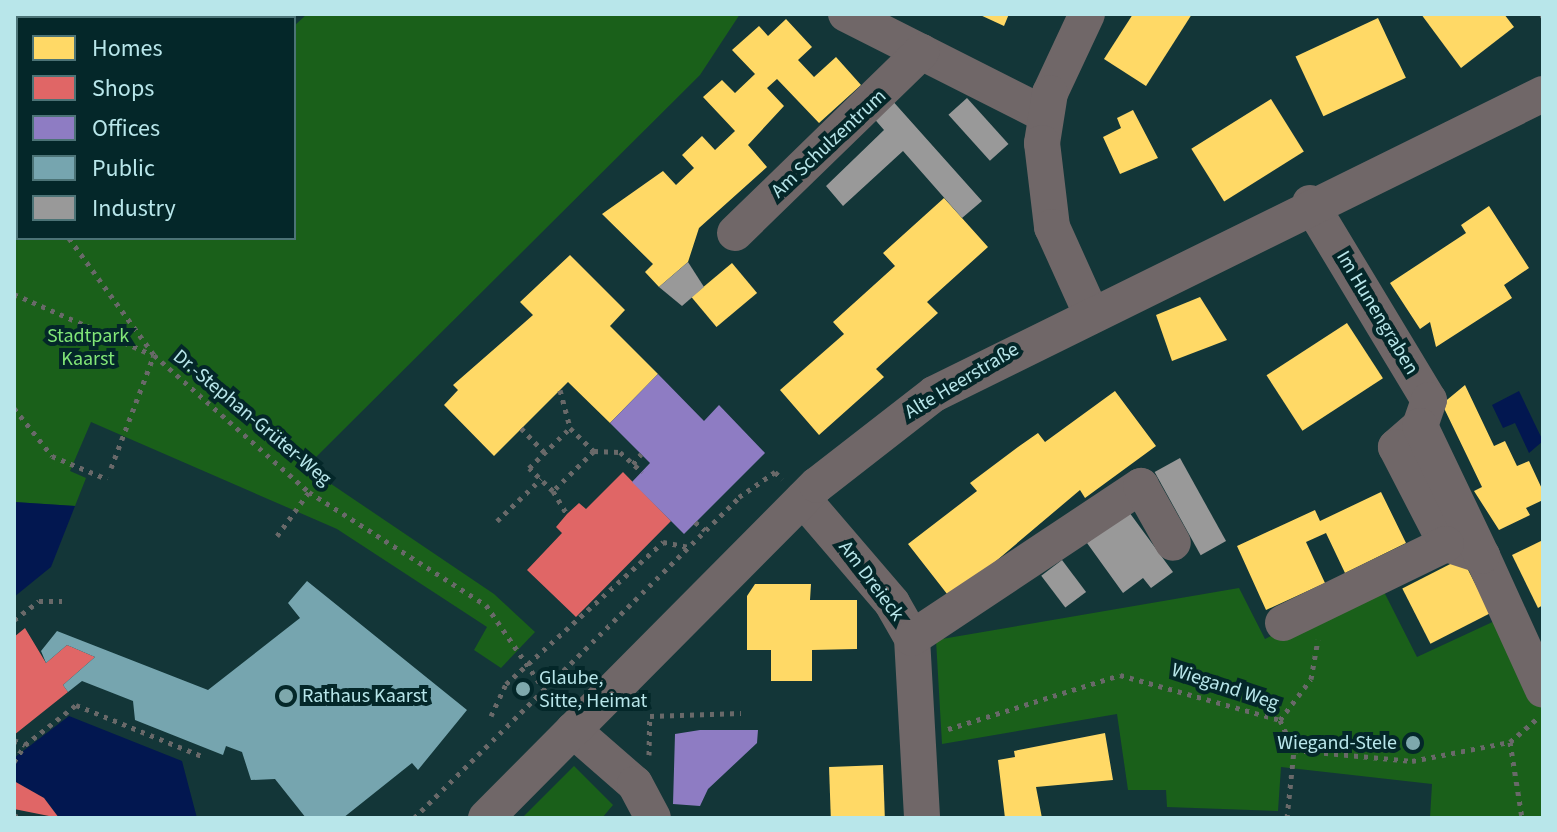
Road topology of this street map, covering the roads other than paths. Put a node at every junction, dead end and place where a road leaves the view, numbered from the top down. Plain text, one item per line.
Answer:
1 (846, 14) edge
2 (1087, 14) edge
3 (921, 52) junction
4 (1543, 94) edge
5 (1044, 114) junction
6 (1310, 203) junction
7 (735, 233) dead end
8 (1090, 311) junction
9 (1420, 426) junction
10 (803, 499) junction
11 (1173, 543) dead end
12 (1446, 544) junction
13 (1482, 556) junction
14 (1283, 623) dead end
15 (912, 638) junction
16 (1543, 690) edge
17 (573, 730) junction
18 (486, 818) edge
19 (653, 818) edge
20 (922, 818) edge

1 - 3 street
2 - 5 street
3 - 5 street
3 - 7 street, Am Schulzentrum
4 - 6 street, Alte Heerstraße
5 - 8 street
6 - 8 street, Alte Heerstraße
6 - 9 street, Im Hunengraben
8 - 10 street, Alte Heerstraße
9 - 12 street
9 - 13 street, Im Hunengraben
10 - 15 street, Am Dreieck
10 - 17 street, Alte Heerstraße
11 - 15 street
12 - 13 street
12 - 14 street
13 - 16 street, Im Hunengraben
15 - 20 street, Am Dreieck
17 - 18 street, Alte Heerstraße
17 - 19 street

